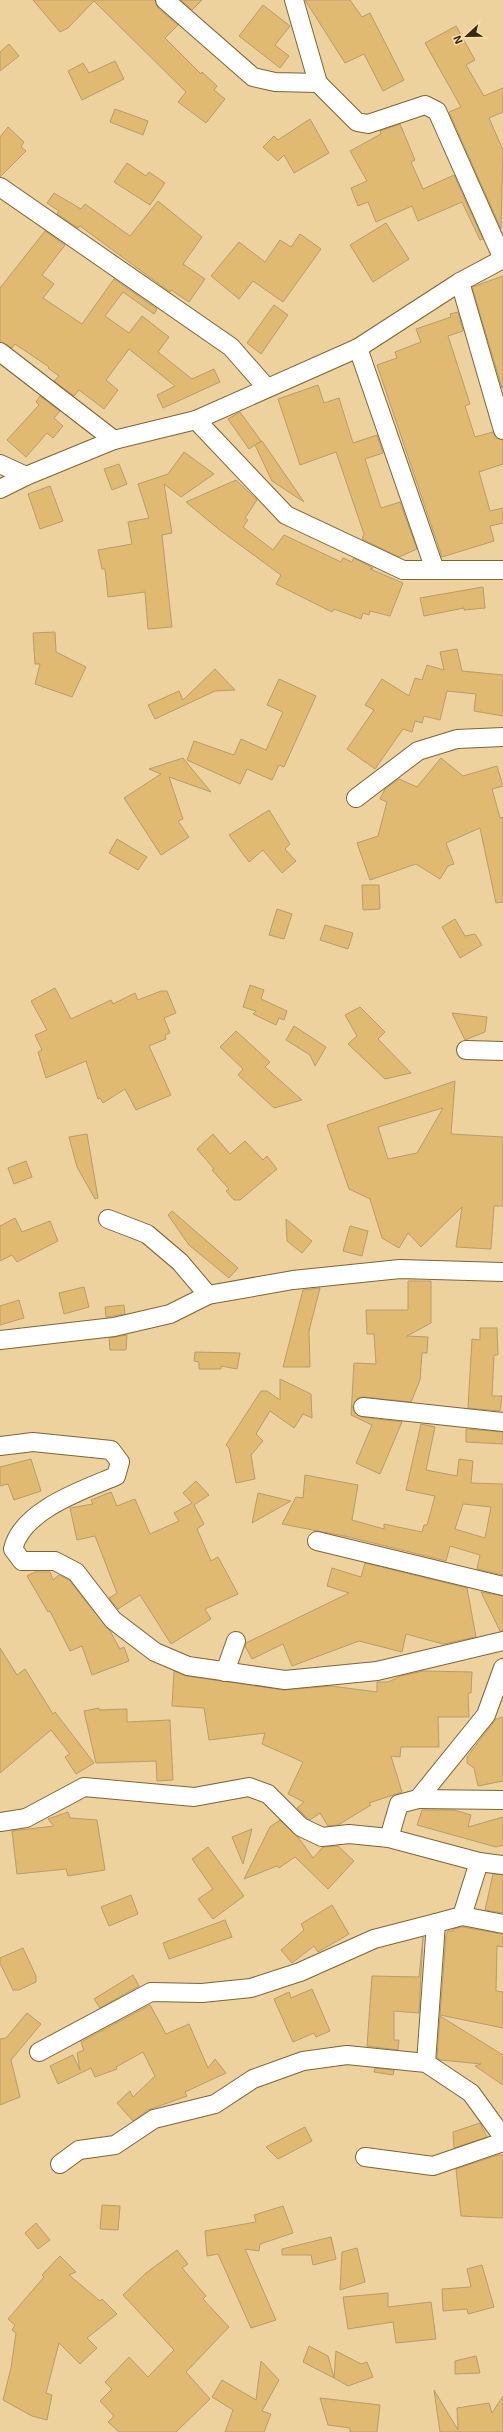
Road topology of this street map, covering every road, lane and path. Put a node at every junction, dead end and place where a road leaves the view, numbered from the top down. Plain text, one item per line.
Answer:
1 (165, 0) edge
2 (294, 0) edge
3 (318, 82) junction
4 (0, 187) edge
5 (503, 259) edge
6 (460, 282) junction
7 (358, 348) junction
8 (0, 352) edge
9 (266, 387) junction
10 (196, 420) junction
11 (503, 430) edge
12 (114, 440) junction
13 (0, 464) edge
14 (26, 476) junction
15 (0, 490) edge
16 (435, 570) junction
17 (503, 570) edge
18 (503, 736) edge
19 (356, 798) dead end
20 (466, 1050) dead end
21 (503, 1051) edge
22 (108, 1219) dead end
23 (503, 1272) edge
24 (208, 1295) junction
25 (0, 1340) edge
26 (363, 1407) dead end
27 (503, 1422) edge
28 (0, 1446) edge
29 (318, 1541) dead end
30 (503, 1586) edge
31 (236, 1641) dead end
32 (503, 1641) edge
33 (503, 1668) edge
34 (225, 1672) junction
35 (418, 1799) junction
36 (503, 1800) edge
37 (0, 1822) edge
38 (389, 1838) junction
39 (479, 1862) junction
40 (503, 1865) edge
41 (462, 1916) junction
42 (436, 1923) junction
43 (503, 1924) edge
44 (39, 2052) dead end
45 (426, 2063) junction
46 (503, 2137) edge
47 (503, 2142) edge
48 (365, 2157) dead end
49 (60, 2164) dead end

1 - 3 street
2 - 3 street
3 - 5 street
4 - 9 street
5 - 6 street
6 - 7 street
6 - 11 street
7 - 9 street
7 - 16 street
8 - 12 street
9 - 10 street
10 - 12 street
10 - 16 street
12 - 14 street
13 - 14 street
14 - 15 street
16 - 17 street
18 - 19 street
20 - 21 street
22 - 24 street
23 - 24 street
24 - 25 street
26 - 27 street
28 - 34 street
29 - 30 street
31 - 34 street
32 - 34 street
33 - 35 street
35 - 36 street
35 - 38 street
37 - 38 street
38 - 39 street
39 - 40 street
39 - 41 street
41 - 42 street
41 - 43 street
42 - 44 street
42 - 45 street
45 - 46 street
45 - 49 street
47 - 48 street

